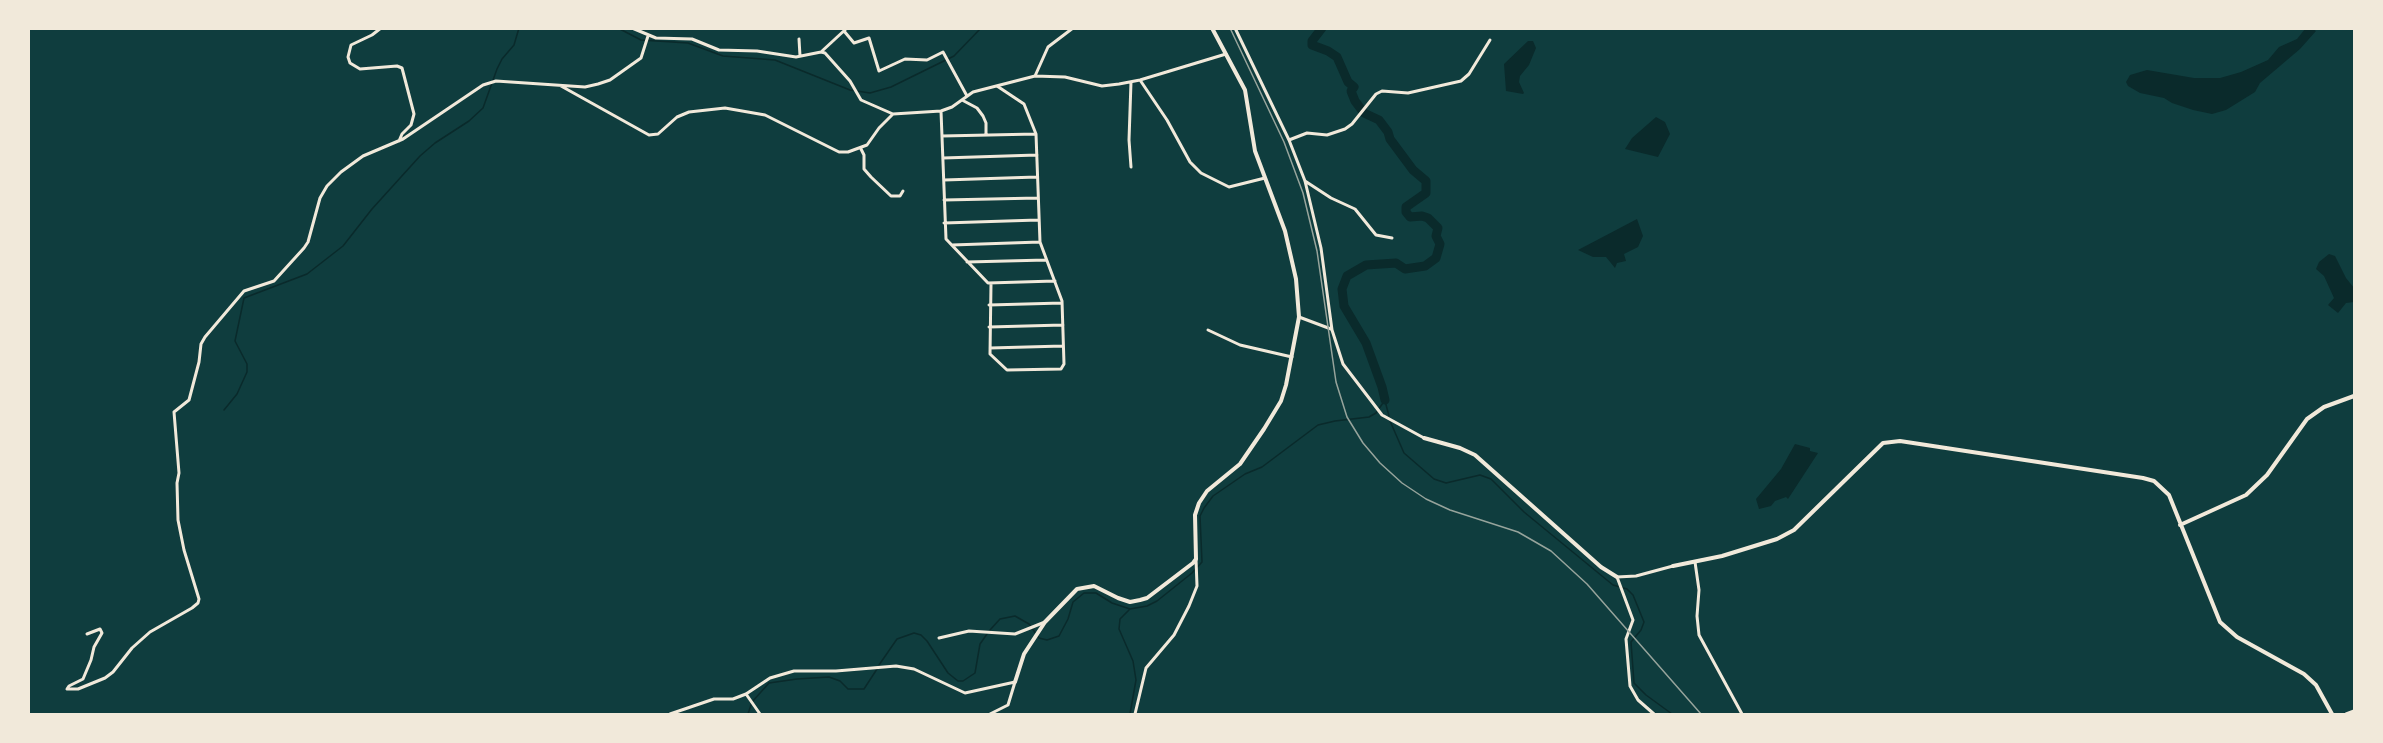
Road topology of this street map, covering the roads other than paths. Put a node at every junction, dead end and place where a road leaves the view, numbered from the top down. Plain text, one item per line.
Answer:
1 (381, 28) edge
2 (632, 28) edge
3 (1073, 28) edge
4 (1212, 28) edge
5 (1235, 28) edge
6 (846, 30) edge
7 (647, 37) junction
8 (799, 39) dead end
9 (1490, 40) dead end
10 (820, 52) junction
11 (1226, 54) junction
12 (800, 56) junction
13 (1035, 76) junction
14 (1140, 80) junction
15 (1131, 82) junction
16 (559, 85) junction
17 (997, 86) junction
18 (967, 96) junction
19 (962, 100) junction
20 (941, 111) junction
21 (893, 114) junction
22 (1036, 134) junction
23 (986, 135) junction
24 (942, 136) junction
25 (1289, 140) junction
26 (399, 141) junction
27 (861, 149) junction
28 (1037, 155) junction
29 (943, 158) junction
30 (1131, 167) dead end
31 (1037, 177) junction
32 (1265, 178) junction
33 (944, 180) junction
34 (1305, 181) junction
35 (903, 191) dead end
36 (1038, 198) junction
37 (944, 200) junction
38 (1038, 220) junction
39 (944, 223) junction
40 (1392, 238) dead end
41 (1040, 242) junction
42 (952, 246) junction
43 (1046, 260) junction
44 (967, 262) junction
45 (1055, 281) junction
46 (991, 284) junction
47 (1062, 303) junction
48 (989, 305) junction
49 (1299, 317) junction
50 (1063, 325) junction
51 (989, 327) junction
52 (1208, 330) dead end
53 (1332, 330) junction
54 (1064, 346) junction
55 (990, 348) junction
56 (1293, 358) junction
57 (2355, 396) edge
58 (1424, 438) joint
59 (2180, 525) junction
60 (1196, 559) junction
61 (1695, 562) junction
62 (1673, 566) joint
63 (1617, 579) junction
64 (1045, 622) junction
65 (87, 634) dead end
66 (939, 638) dead end
67 (1015, 682) junction
68 (746, 694) junction
69 (2355, 711) edge
70 (670, 714) edge
71 (760, 714) edge
72 (990, 714) edge
73 (1135, 714) edge
74 (1654, 714) edge
75 (1742, 714) edge
76 (2332, 714) edge
77 (2346, 714) edge

1 - 26 street
2 - 7 street
3 - 13 street
4 - 11 street
5 - 25 street
6 - 10 street
6 - 18 street
7 - 12 street
7 - 16 street
8 - 12 street
9 - 25 street
10 - 12 street
10 - 21 street
11 - 14 street
11 - 32 street
13 - 15 street
13 - 17 street
14 - 15 street
14 - 32 street
15 - 30 street
16 - 26 street
16 - 27 street
17 - 18 street
17 - 22 street
18 - 19 street
19 - 20 street
19 - 23 street
20 - 21 street
20 - 24 street
21 - 27 street
22 - 23 street
22 - 28 street
23 - 24 street
24 - 29 street
25 - 34 street
26 - 65 street
27 - 35 street
28 - 29 street
28 - 31 street
29 - 33 street
31 - 33 street
31 - 36 street
32 - 49 street
33 - 37 street
34 - 40 street
34 - 53 street
36 - 37 street
36 - 38 street
37 - 39 street
38 - 39 street
38 - 41 street
39 - 42 street
41 - 42 street
41 - 43 street
42 - 44 street
43 - 44 street
43 - 45 street
44 - 46 street
45 - 46 street
45 - 47 street
46 - 48 street
47 - 48 street
47 - 50 street
48 - 51 street
49 - 53 street
49 - 56 street
50 - 51 street
50 - 54 street
51 - 55 street
52 - 56 street
53 - 58 street
54 - 55 street
54 - 55 street
56 - 60 street
57 - 59 street
58 - 63 street
59 - 61 street
59 - 76 street
60 - 64 street
60 - 73 street
61 - 62 street
61 - 75 street
62 - 63 street
63 - 74 street
64 - 66 street
64 - 67 street
67 - 68 street
67 - 72 street
68 - 70 street
68 - 71 street
69 - 77 street

